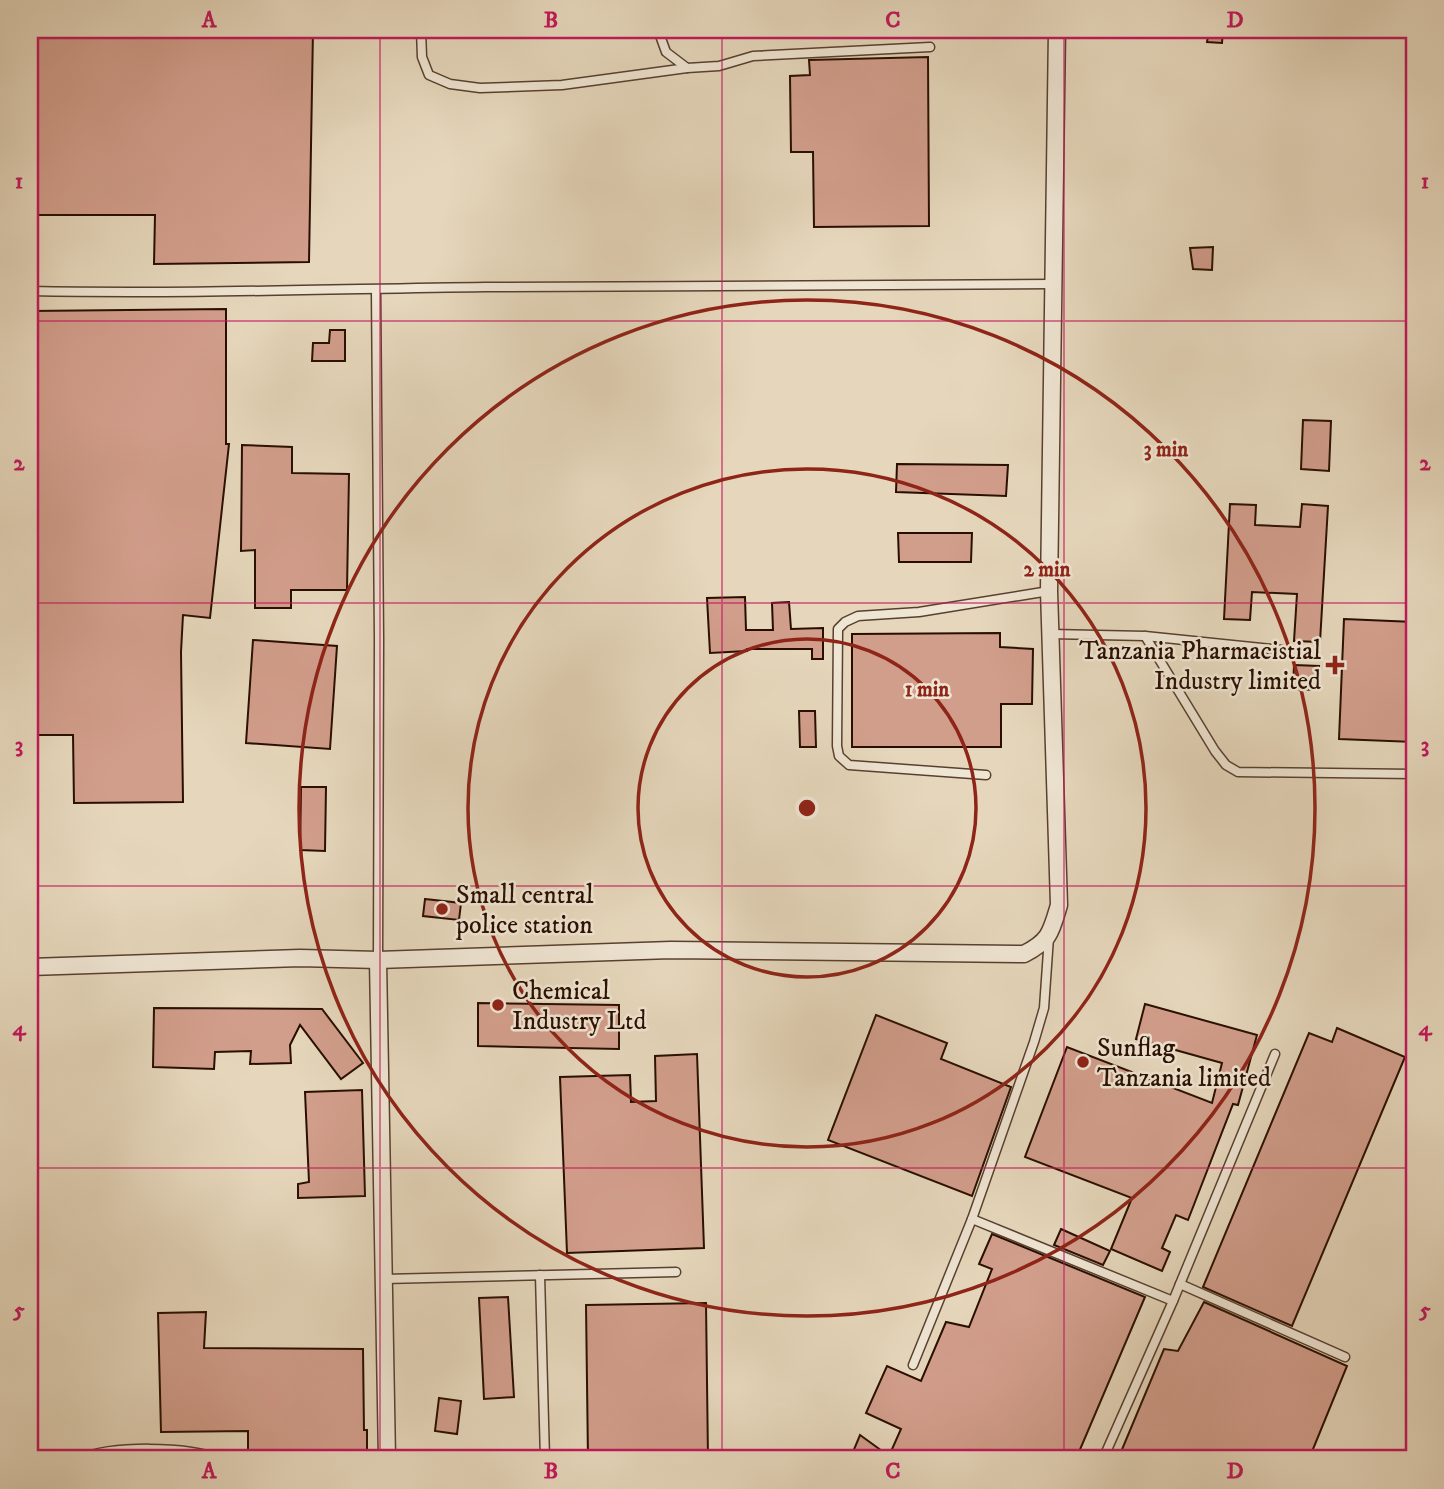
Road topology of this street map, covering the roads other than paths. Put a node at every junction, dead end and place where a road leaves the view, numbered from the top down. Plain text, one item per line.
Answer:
1 (421, 30) edge
2 (659, 30) edge
3 (1057, 30) edge
4 (930, 47) dead end
5 (687, 68) junction
6 (1052, 284) junction
7 (376, 290) junction
8 (30, 291) edge
9 (1049, 591) junction
10 (1051, 634) junction
11 (1145, 636) junction
12 (1282, 650) dead end
13 (1414, 774) edge
14 (985, 775) dead end
15 (1049, 936) junction
16 (378, 960) junction
17 (30, 967) edge
18 (1275, 1054) dead end
19 (972, 1219) junction
20 (676, 1272) dead end
21 (540, 1275) junction
22 (384, 1279) junction
23 (1180, 1283) junction
24 (1172, 1301) junction
25 (1345, 1357) dead end
26 (913, 1365) dead end
27 (80, 1459) edge
28 (220, 1459) edge
29 (387, 1459) edge
30 (545, 1459) edge
31 (1103, 1459) edge

1 - 5 lane
2 - 5 lane
3 - 6 street
4 - 5 lane
6 - 7 lane
6 - 9 street
7 - 8 lane
7 - 16 lane
9 - 10 street
9 - 14 lane
10 - 11 lane
10 - 15 street
11 - 12 lane
11 - 13 lane
15 - 16 street
15 - 19 lane
16 - 17 street
16 - 22 street
18 - 23 lane
19 - 24 lane
19 - 26 lane
20 - 21 lane
21 - 22 lane
21 - 30 lane
22 - 29 street
23 - 24 lane
23 - 25 lane
24 - 31 lane
27 - 28 lane

